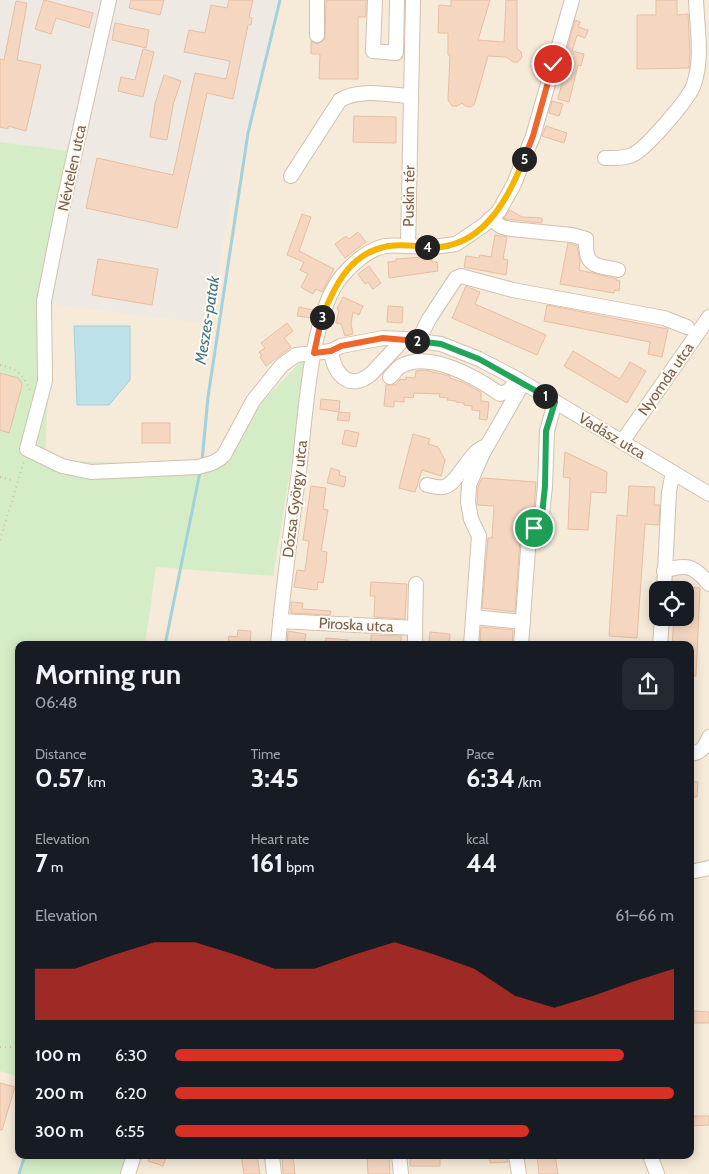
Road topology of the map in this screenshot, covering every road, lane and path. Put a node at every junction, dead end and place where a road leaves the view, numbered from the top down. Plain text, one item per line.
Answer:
1 (109, 0) edge
2 (317, 0) edge
3 (375, 0) edge
4 (397, 0) edge
5 (413, 0) edge
6 (572, 0) edge
7 (696, 0) edge
8 (317, 35) dead end
9 (411, 96) junction
10 (605, 158) dead end
11 (290, 176) dead end
12 (490, 219) junction
13 (408, 246) junction
14 (618, 270) dead end
15 (709, 317) edge
16 (687, 327) dead end
17 (411, 340) junction
18 (331, 351) junction
19 (314, 353) junction
20 (0, 365) edge
21 (390, 377) dead end
22 (521, 382) junction
23 (555, 402) junction
24 (38, 406) junction
25 (622, 442) junction
26 (487, 446) junction
27 (27, 449) junction
28 (673, 472) junction
29 (0, 476) edge
30 (12, 480) dead end
31 (427, 485) dead end
32 (709, 494) edge
33 (0, 540) edge
34 (664, 571) junction
35 (664, 581) edge
36 (416, 584) dead end
37 (709, 584) edge
38 (473, 617) junction
39 (280, 621) junction
40 (523, 622) junction
41 (661, 626) edge
42 (414, 628) junction
43 (278, 641) edge
44 (415, 641) edge
45 (471, 641) edge
46 (521, 641) edge
47 (660, 641) edge
48 (709, 738) edge
49 (694, 754) edge
50 (709, 868) edge
51 (694, 871) edge
52 (0, 1047) edge
53 (15, 1047) edge
54 (133, 1159) edge
55 (272, 1159) edge
56 (399, 1159) edge
57 (516, 1159) edge
58 (651, 1159) edge
59 (128, 1174) edge
60 (274, 1174) edge
61 (401, 1174) edge
62 (518, 1174) edge
63 (657, 1174) edge

1 - 24 street, Névtelen utca
2 - 8 street
3 - 4 street
5 - 9 street, Puskin tér
6 - 12 street, Puskin tér
7 - 10 street
9 - 11 street
9 - 13 street, Puskin tér
12 - 13 street, Puskin tér
12 - 14 street
13 - 19 street, Dózsa György utca
15 - 25 street, Nyomda utca
16 - 17 street
17 - 18 street, Vadász utca
17 - 18 street
17 - 22 street, Vadász utca
18 - 19 street, Vadász utca
19 - 27 street, Vadász utca
19 - 39 street, Dózsa György utca
20 - 24 path
21 - 22 street
22 - 23 street, Vadász utca
22 - 26 street
23 - 25 street, Vadász utca
23 - 40 street
24 - 27 street, Névtelen utca
25 - 28 street, Vadász utca
26 - 31 street
26 - 38 street
27 - 33 path
28 - 32 street, Vadász utca
28 - 34 street
29 - 30 path
34 - 35 street
34 - 37 street
36 - 42 street
38 - 40 street
38 - 45 street
39 - 42 street, Piroska utca
39 - 43 street, Dózsa György utca
40 - 46 street
41 - 47 street
42 - 44 street, Piroska utca
48 - 49 street
50 - 51 street
52 - 53 path
54 - 59 street
55 - 60 street
56 - 61 street
57 - 62 street
58 - 63 street

